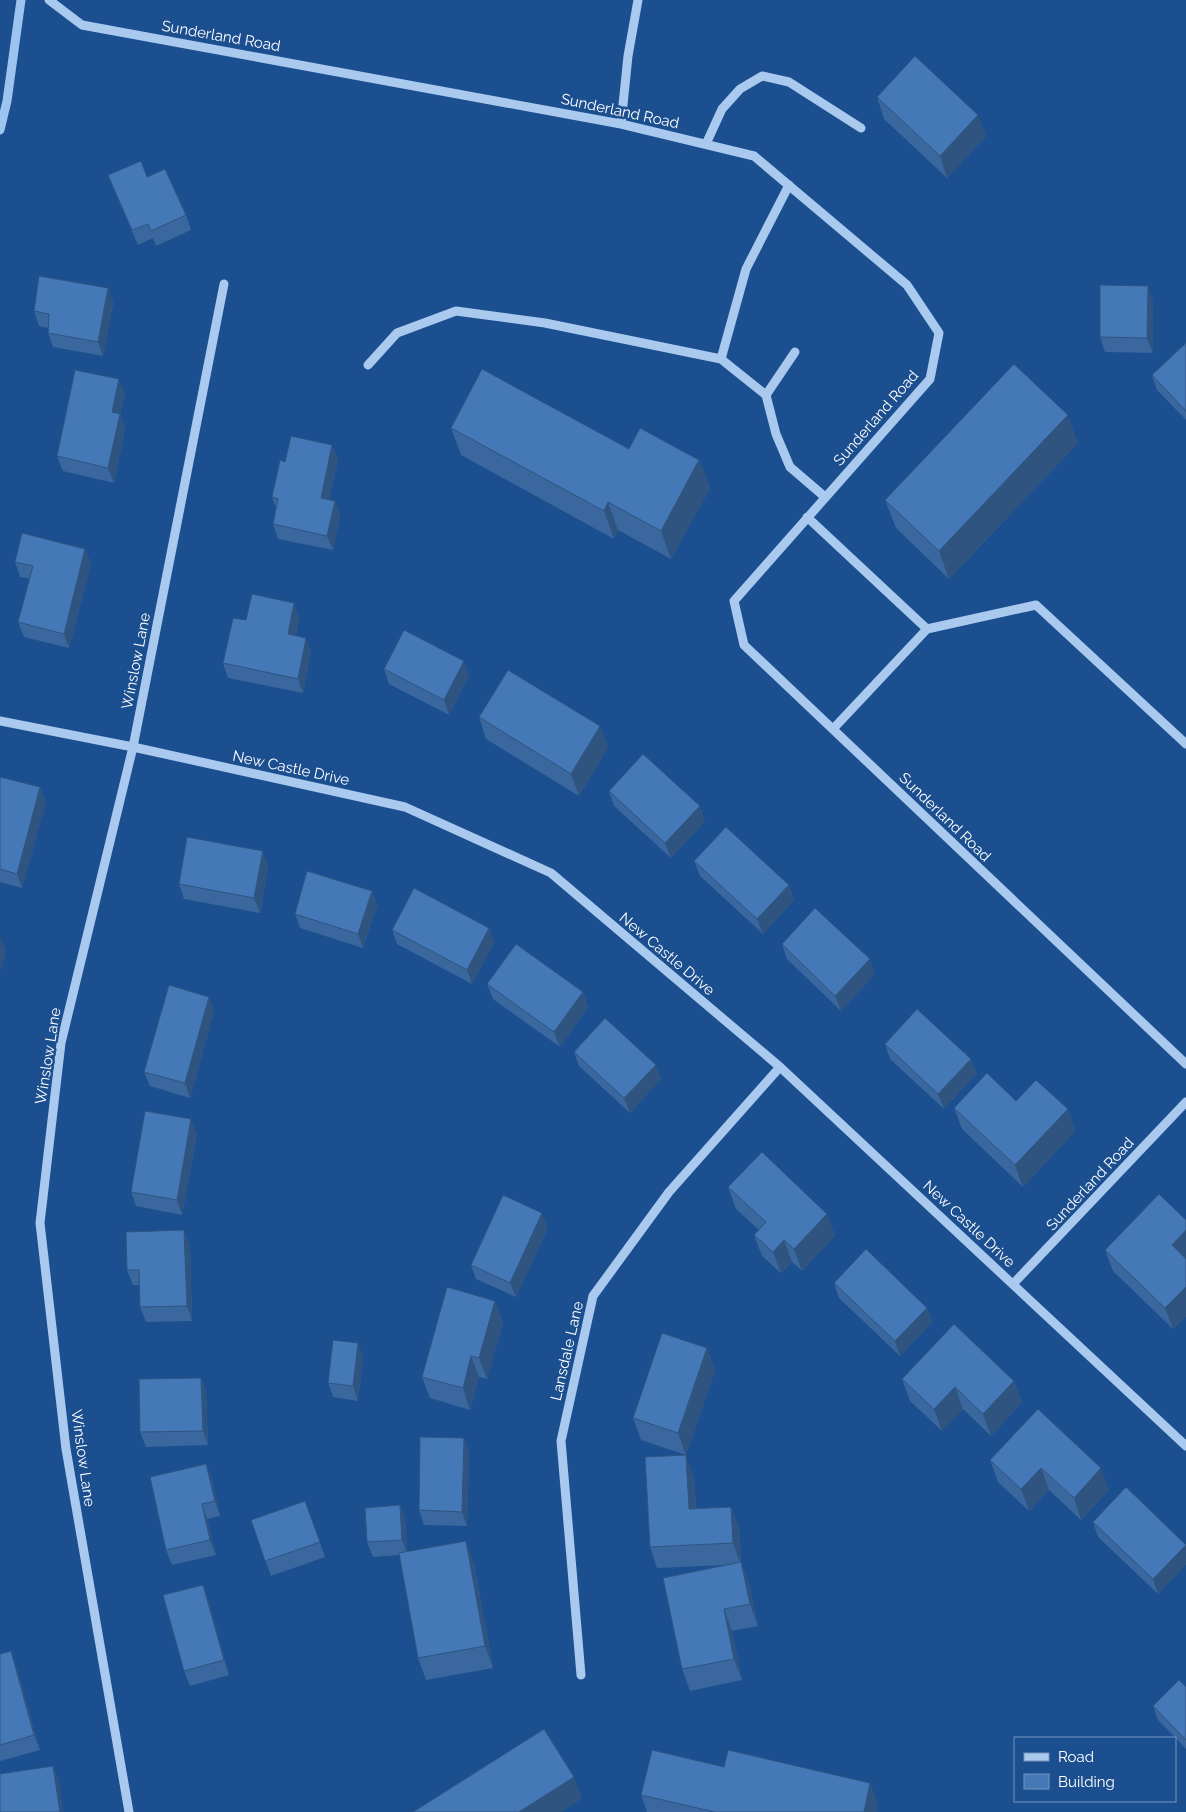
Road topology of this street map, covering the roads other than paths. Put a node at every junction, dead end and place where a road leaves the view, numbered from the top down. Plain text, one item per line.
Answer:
1 (49, 0) edge
2 (638, 0) edge
3 (621, 124) junction
4 (861, 128) dead end
5 (706, 144) junction
6 (789, 185) junction
7 (224, 284) dead end
8 (795, 352) dead end
9 (721, 359) junction
10 (368, 365) dead end
11 (766, 395) junction
12 (825, 497) junction
13 (807, 517) junction
14 (927, 629) junction
15 (0, 721) edge
16 (833, 729) junction
17 (1186, 744) edge
18 (134, 747) junction
19 (1186, 1064) edge
20 (780, 1068) junction
21 (1186, 1102) edge
22 (1013, 1284) junction
23 (1186, 1446) edge
24 (581, 1675) dead end
25 (128, 1812) edge

1 - 3 street, Sunderland Road
2 - 3 street
3 - 5 street, Sunderland Road
4 - 5 street
5 - 6 street, Sunderland Road
6 - 9 street
6 - 12 street, Sunderland Road
7 - 18 street, Winslow Lane
8 - 11 street
9 - 10 street
9 - 11 street
11 - 12 street
12 - 13 street, Sunderland Road
13 - 14 street
13 - 16 street, Sunderland Road
14 - 16 street
14 - 17 street
15 - 18 street, New Castle Drive
16 - 19 street, Sunderland Road
18 - 20 street, New Castle Drive
18 - 25 street, Winslow Lane
20 - 22 street, New Castle Drive
20 - 24 street, Lansdale Lane
21 - 22 street, Sunderland Road
22 - 23 street, New Castle Drive

